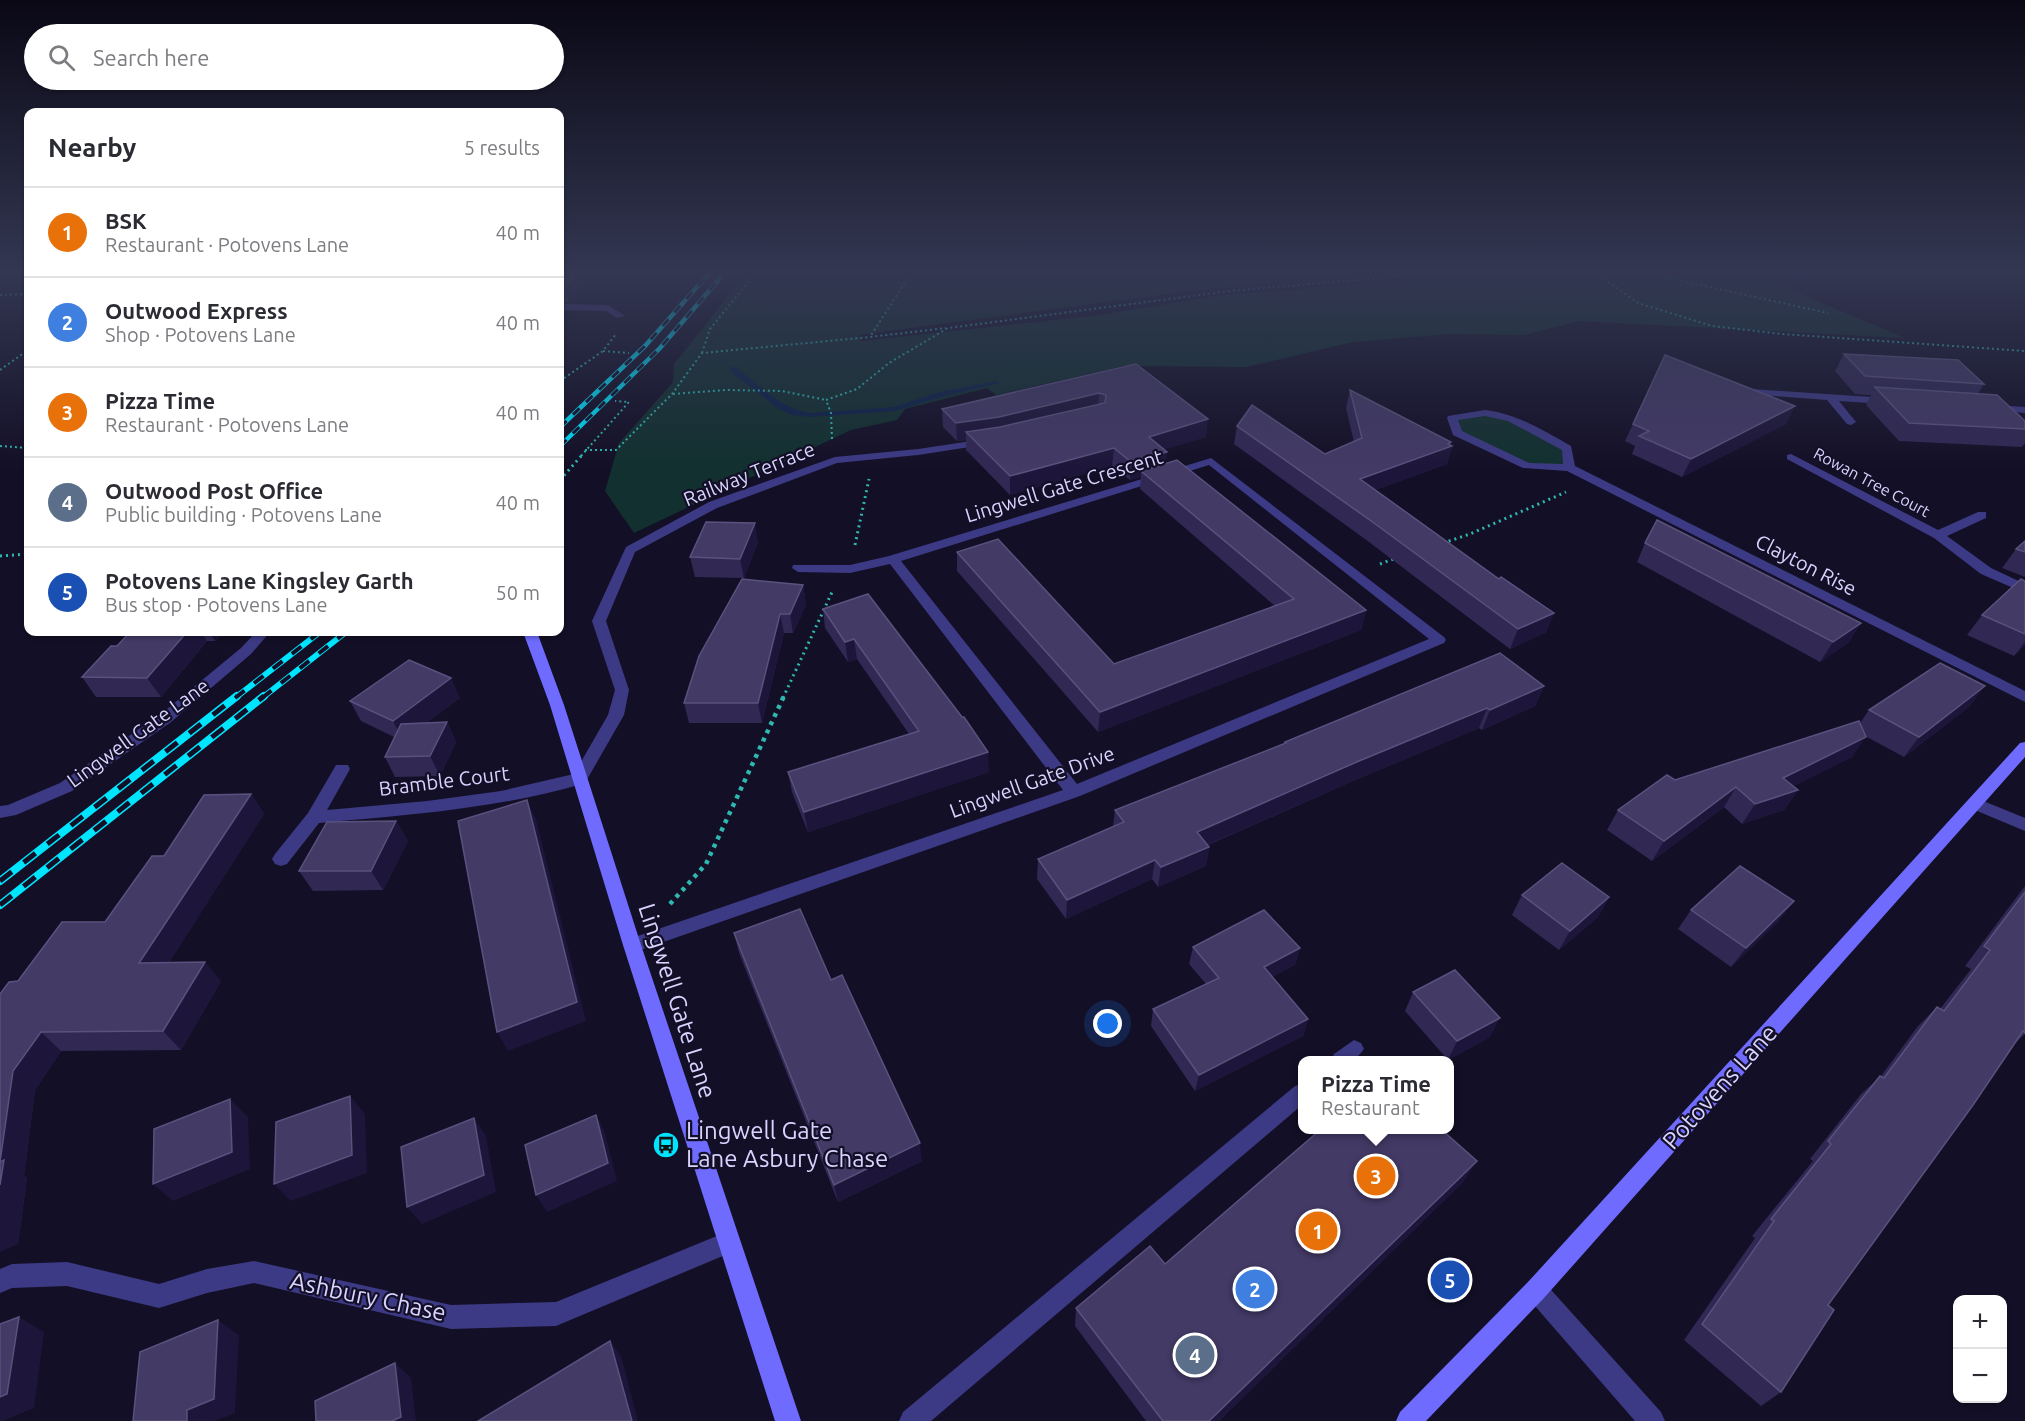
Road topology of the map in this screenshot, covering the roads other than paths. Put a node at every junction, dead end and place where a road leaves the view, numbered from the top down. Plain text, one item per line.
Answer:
1 (1752, 392) edge
2 (1830, 397) junction
3 (1899, 402) edge
4 (1979, 407) edge
5 (2025, 410) edge
6 (1851, 422) dead end
7 (1000, 440) edge
8 (1791, 457) dead end
9 (1569, 468) junction
10 (1982, 514) dead end
11 (1938, 535) junction
12 (893, 559) junction
13 (798, 568) dead end
14 (2025, 589) edge
15 (259, 636) edge
16 (531, 636) edge
17 (1439, 640) joint
18 (2025, 697) edge
19 (2025, 747) edge
20 (342, 769) dead end
21 (579, 779) junction
22 (1074, 792) junction
23 (1976, 804) junction
24 (0, 812) edge
25 (314, 817) junction
26 (2025, 825) edge
27 (281, 859) dead end
28 (632, 945) junction
29 (1298, 1096) edge
30 (729, 1242) junction
31 (0, 1281) edge
32 (1536, 1290) junction
33 (788, 1421) edge
34 (912, 1421) edge
35 (1409, 1421) edge
36 (1653, 1421) edge

1 - 2 street
2 - 3 street
2 - 6 street
4 - 5 street
7 - 21 street, Railway Terrace
8 - 11 street, Rowan Tree Court
9 - 9 street, Clayton Rise
9 - 18 street, Clayton Rise
10 - 11 street, Rowan Tree Court
11 - 14 street, Rowan Tree Court
12 - 13 street, Lingwell Gate Crescent
12 - 17 street, Lingwell Gate Crescent
12 - 22 street
15 - 24 street, Lingwell Gate Lane
16 - 21 street, Lingwell Gate Lane
17 - 22 street, Lingwell Gate Drive
19 - 23 street, Potovens Lane
20 - 25 street
21 - 25 street, Bramble Court
21 - 28 street, Lingwell Gate Lane
22 - 28 street, Lingwell Gate Drive
23 - 26 street
23 - 32 street, Potovens Lane
25 - 27 street
28 - 30 street, Lingwell Gate Lane
29 - 34 street
30 - 31 street, Ashbury Chase
30 - 33 street, Lingwell Gate Lane
32 - 35 street, Potovens Lane
32 - 36 street

